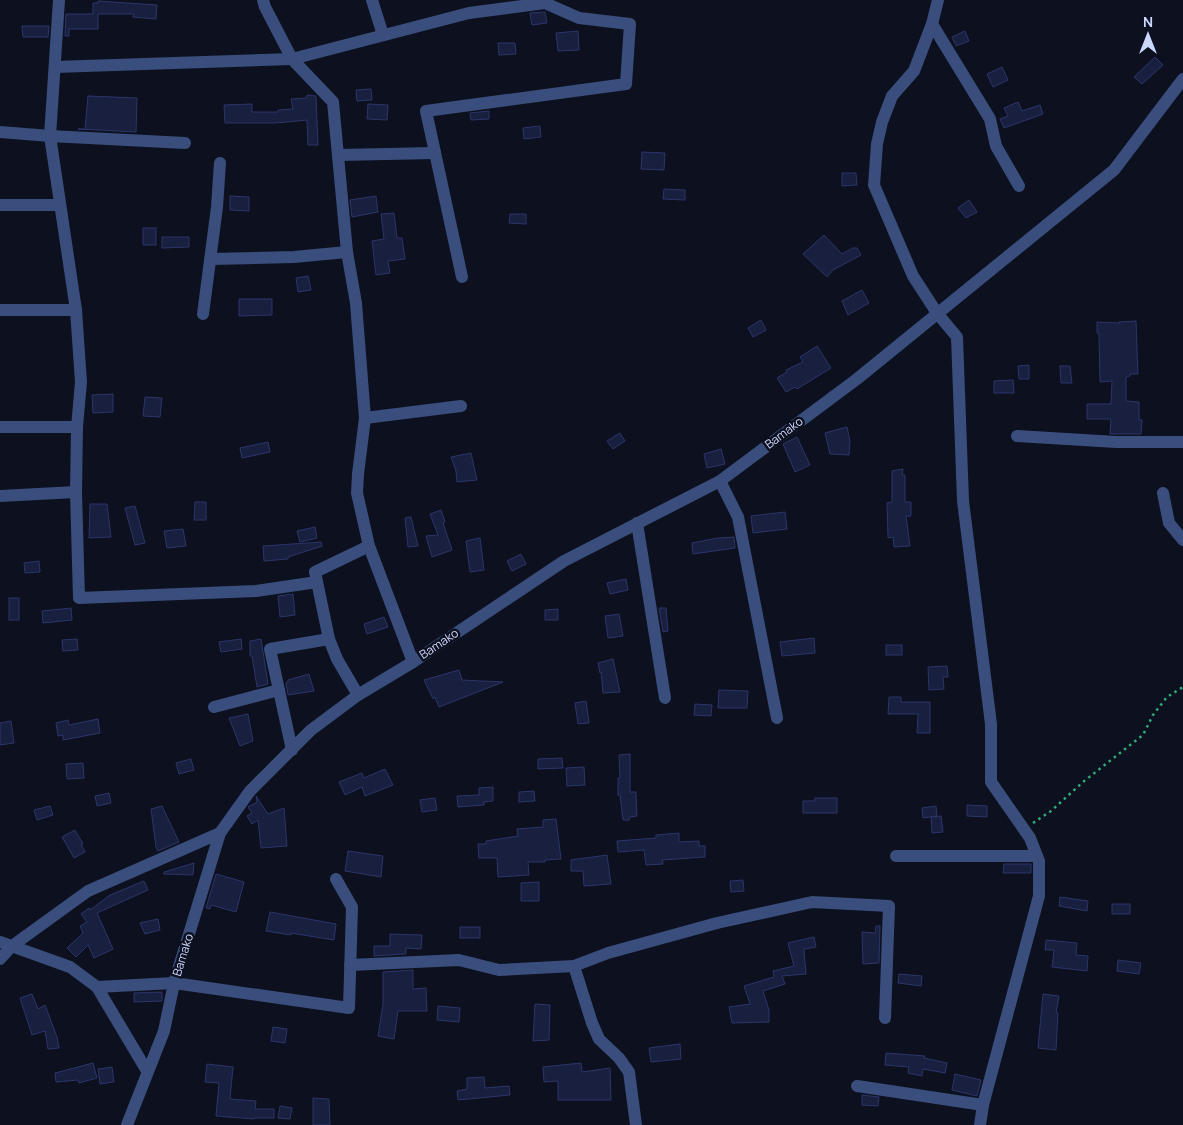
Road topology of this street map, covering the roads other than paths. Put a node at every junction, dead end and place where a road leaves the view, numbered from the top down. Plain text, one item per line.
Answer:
1 (59, 0) edge
2 (263, 0) edge
3 (372, 0) edge
4 (938, 0) edge
5 (932, 24) junction
6 (383, 35) junction
7 (292, 59) junction
8 (55, 67) junction
9 (1183, 79) edge
10 (0, 132) edge
11 (50, 136) junction
12 (185, 142) dead end
13 (435, 153) junction
14 (338, 155) junction
15 (220, 163) dead end
16 (1019, 186) dead end
17 (0, 205) edge
18 (60, 205) junction
19 (347, 252) junction
20 (211, 259) junction
21 (462, 277) dead end
22 (0, 310) edge
23 (76, 310) junction
24 (937, 313) junction
25 (203, 314) dead end
26 (461, 406) dead end
27 (365, 418) junction
28 (0, 427) edge
29 (77, 427) junction
30 (1017, 436) dead end
31 (1183, 442) edge
32 (720, 480) junction
33 (76, 492) junction
34 (1164, 493) dead end
35 (0, 496) edge
36 (637, 523) junction
37 (1183, 540) edge
38 (369, 546) junction
39 (317, 582) junction
40 (328, 639) junction
41 (413, 662) junction
42 (279, 690) junction
43 (358, 695) junction
44 (665, 698) dead end
45 (214, 707) dead end
46 (777, 718) dead end
47 (292, 750) junction
48 (220, 834) junction
49 (896, 856) dead end
50 (1037, 856) junction
51 (336, 879) dead end
52 (0, 942) edge
53 (12, 946) junction
54 (0, 960) edge
55 (350, 965) junction
56 (574, 966) junction
57 (174, 983) junction
58 (97, 987) junction
59 (885, 1018) dead end
60 (147, 1071) junction
61 (857, 1086) dead end
62 (983, 1105) junction
63 (127, 1125) edge
64 (636, 1125) edge
65 (980, 1125) edge

1 - 8 street
2 - 7 street
3 - 6 street
4 - 5 street
5 - 16 street
5 - 24 street
6 - 7 street
6 - 13 street
7 - 8 street
7 - 14 street
8 - 11 street
9 - 24 street, Bamako
10 - 11 street
11 - 12 street
11 - 18 street
13 - 14 street
13 - 21 street
14 - 19 street
15 - 20 street
17 - 18 street
18 - 23 street
19 - 20 street
19 - 27 street
20 - 25 street
22 - 23 street
23 - 29 street
24 - 32 street, Bamako
24 - 50 street
26 - 27 street
27 - 38 street
28 - 29 street
29 - 33 street
30 - 31 street
32 - 36 street, Bamako
32 - 46 street
33 - 35 street
33 - 39 street
34 - 37 street
36 - 41 street, Bamako
36 - 44 street
38 - 39 street
38 - 41 street
39 - 40 street
40 - 42 street
40 - 43 street
41 - 43 street, Bamako
42 - 45 street
42 - 47 street
43 - 47 street, Bamako
47 - 48 street, Bamako
48 - 53 street
48 - 57 street, Bamako
49 - 50 street
50 - 62 street
51 - 55 street
52 - 53 street
53 - 54 street
53 - 58 street
55 - 56 street
55 - 57 street
56 - 59 street
56 - 64 street
57 - 58 street
57 - 60 street, Bamako
58 - 60 street
60 - 63 street, Bamako
61 - 62 street
62 - 65 street

